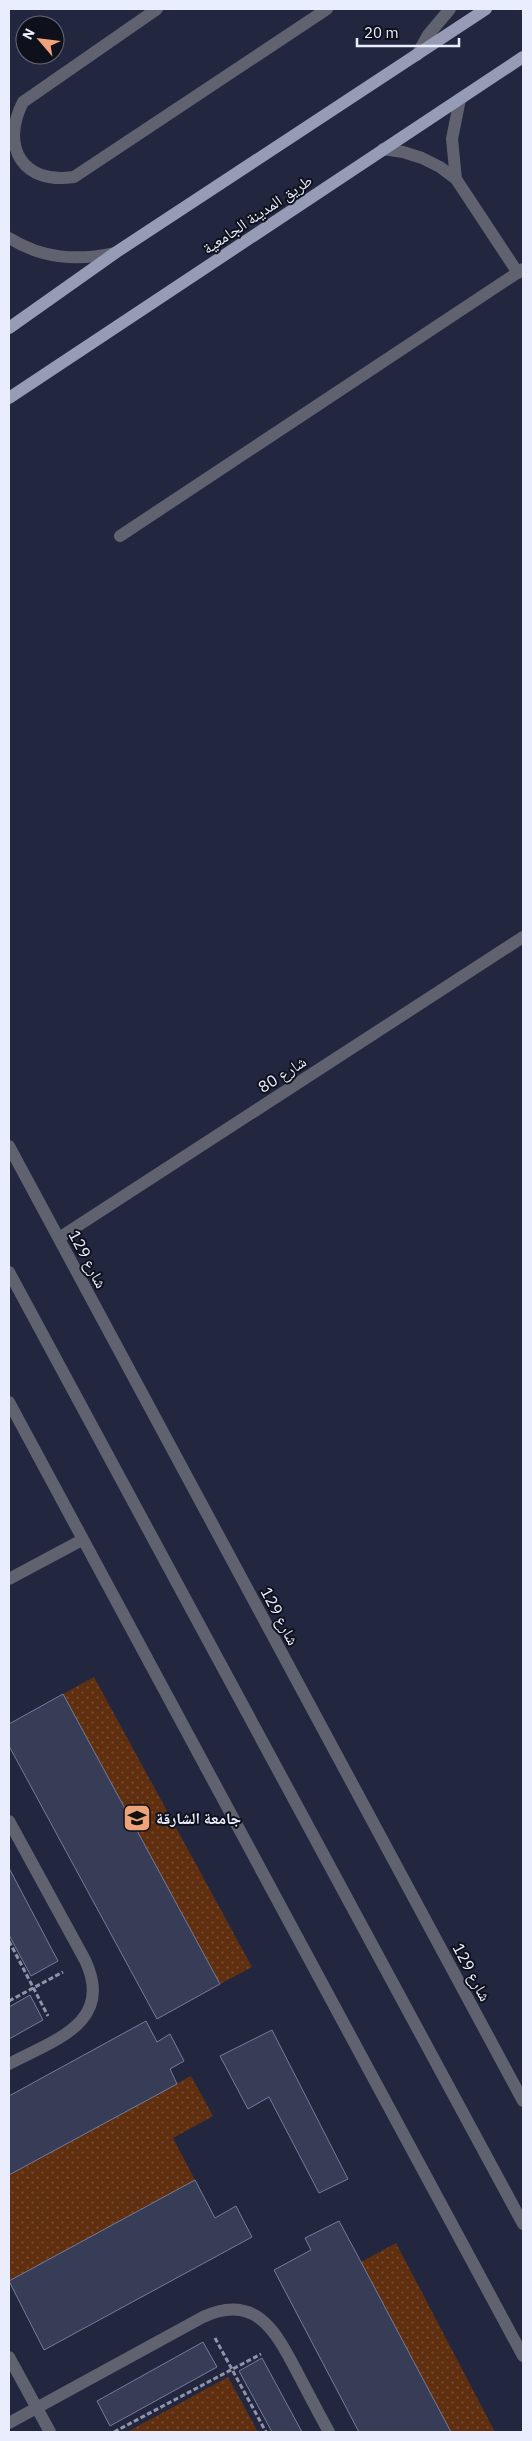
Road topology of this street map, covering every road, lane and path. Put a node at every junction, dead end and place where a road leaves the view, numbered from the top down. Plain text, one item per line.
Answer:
1 (157, 9) edge
2 (327, 9) edge
3 (450, 9) edge
4 (486, 9) edge
5 (417, 55) junction
6 (523, 56) edge
7 (460, 99) junction
8 (383, 149) junction
9 (456, 179) junction
10 (9, 238) edge
11 (115, 253) junction
12 (521, 271) edge
13 (9, 328) edge
14 (9, 398) edge
15 (120, 536) dead end
16 (523, 937) edge
17 (9, 1146) edge
18 (58, 1238) junction
19 (9, 1272) edge
20 (9, 1402) edge
21 (82, 1540) junction
22 (9, 1579) edge
23 (9, 1821) edge
24 (9, 1941) edge
25 (85, 1960) junction
26 (34, 1988) junction
27 (9, 2001) edge
28 (58, 2038) junction
29 (9, 2064) edge
30 (523, 2101) edge
31 (523, 2224) edge
32 (203, 2316) junction
33 (281, 2343) junction
34 (523, 2356) edge
35 (9, 2357) edge
36 (232, 2370) junction
37 (36, 2408) junction
38 (9, 2423) edge
39 (50, 2432) edge
40 (114, 2432) edge
41 (266, 2432) edge
42 (328, 2432) edge

1 - 2 street
3 - 5 street
4 - 5 main road
5 - 11 main road
6 - 7 main road, طريق المدينة الجامعية
7 - 8 main road, طريق المدينة الجامعية
7 - 9 street
8 - 9 street
8 - 14 main road, طريق المدينة الجامعية
9 - 12 street
10 - 11 street
11 - 13 main road
12 - 15 street
16 - 18 street, شارع 80
17 - 18 street, شارع 129
18 - 30 street, شارع 129
19 - 31 street
20 - 21 street
21 - 22 street
21 - 34 street
23 - 25 street
24 - 26 path
25 - 26 path
25 - 28 street
26 - 27 path
26 - 28 path
28 - 29 street
32 - 33 street
32 - 36 path
32 - 37 street
33 - 36 path
33 - 42 street
35 - 37 street
36 - 40 path
36 - 41 path
37 - 38 street
37 - 39 street

